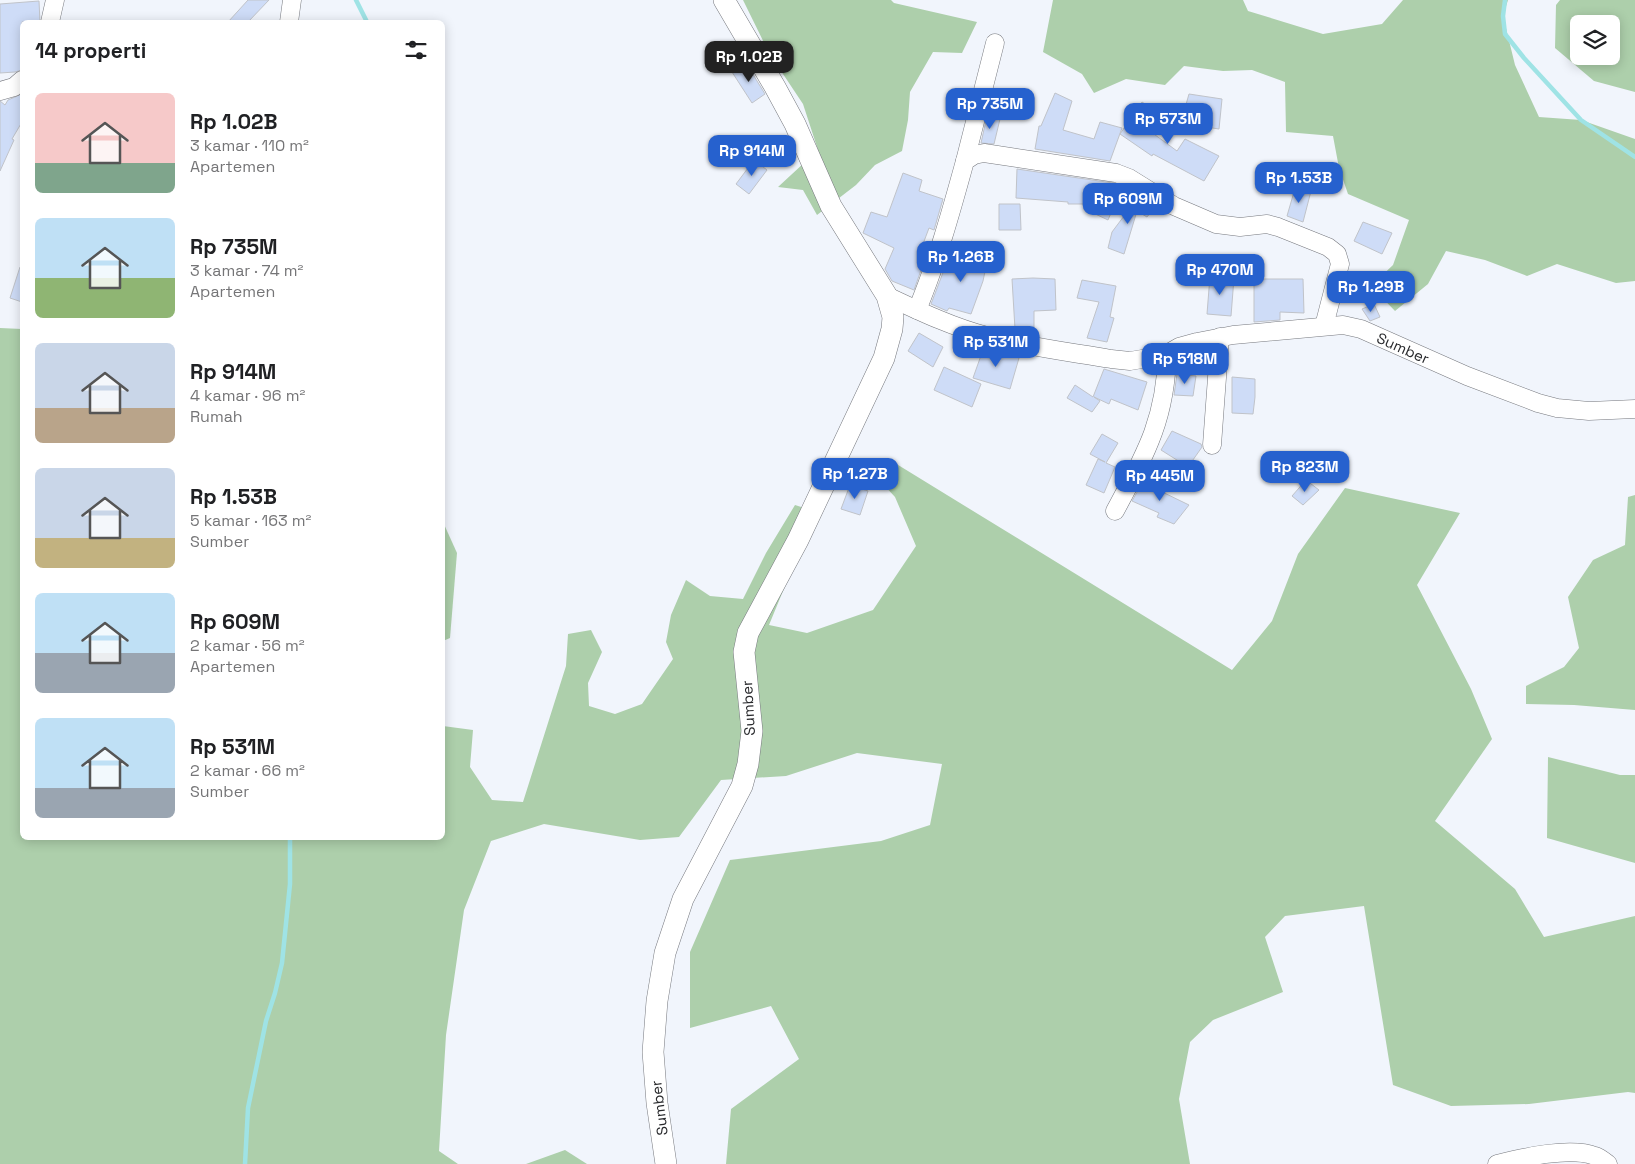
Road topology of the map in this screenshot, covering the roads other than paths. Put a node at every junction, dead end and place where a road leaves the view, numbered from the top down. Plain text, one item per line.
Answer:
1 (55, 0) edge
2 (292, 0) edge
3 (724, 0) edge
4 (50, 20) edge
5 (289, 20) edge
6 (995, 42) dead end
7 (20, 82) edge
8 (0, 91) edge
9 (965, 161) junction
10 (887, 296) junction
11 (917, 310) junction
12 (1324, 326) junction
13 (1220, 337) junction
14 (1167, 354) junction
15 (1635, 409) edge
16 (1212, 445) dead end
17 (1116, 511) dead end
18 (1506, 1163) edge
19 (666, 1164) edge
20 (1608, 1164) edge

1 - 4 street
2 - 5 street
3 - 10 street, Sumber
6 - 9 street
7 - 8 street
9 - 11 street
9 - 12 street
10 - 11 street, Sumber
10 - 19 street, Sumber
11 - 14 street, Sumber
12 - 13 street, Sumber
12 - 15 street, Sumber
13 - 14 street, Sumber
13 - 16 street
14 - 17 street
18 - 20 street

